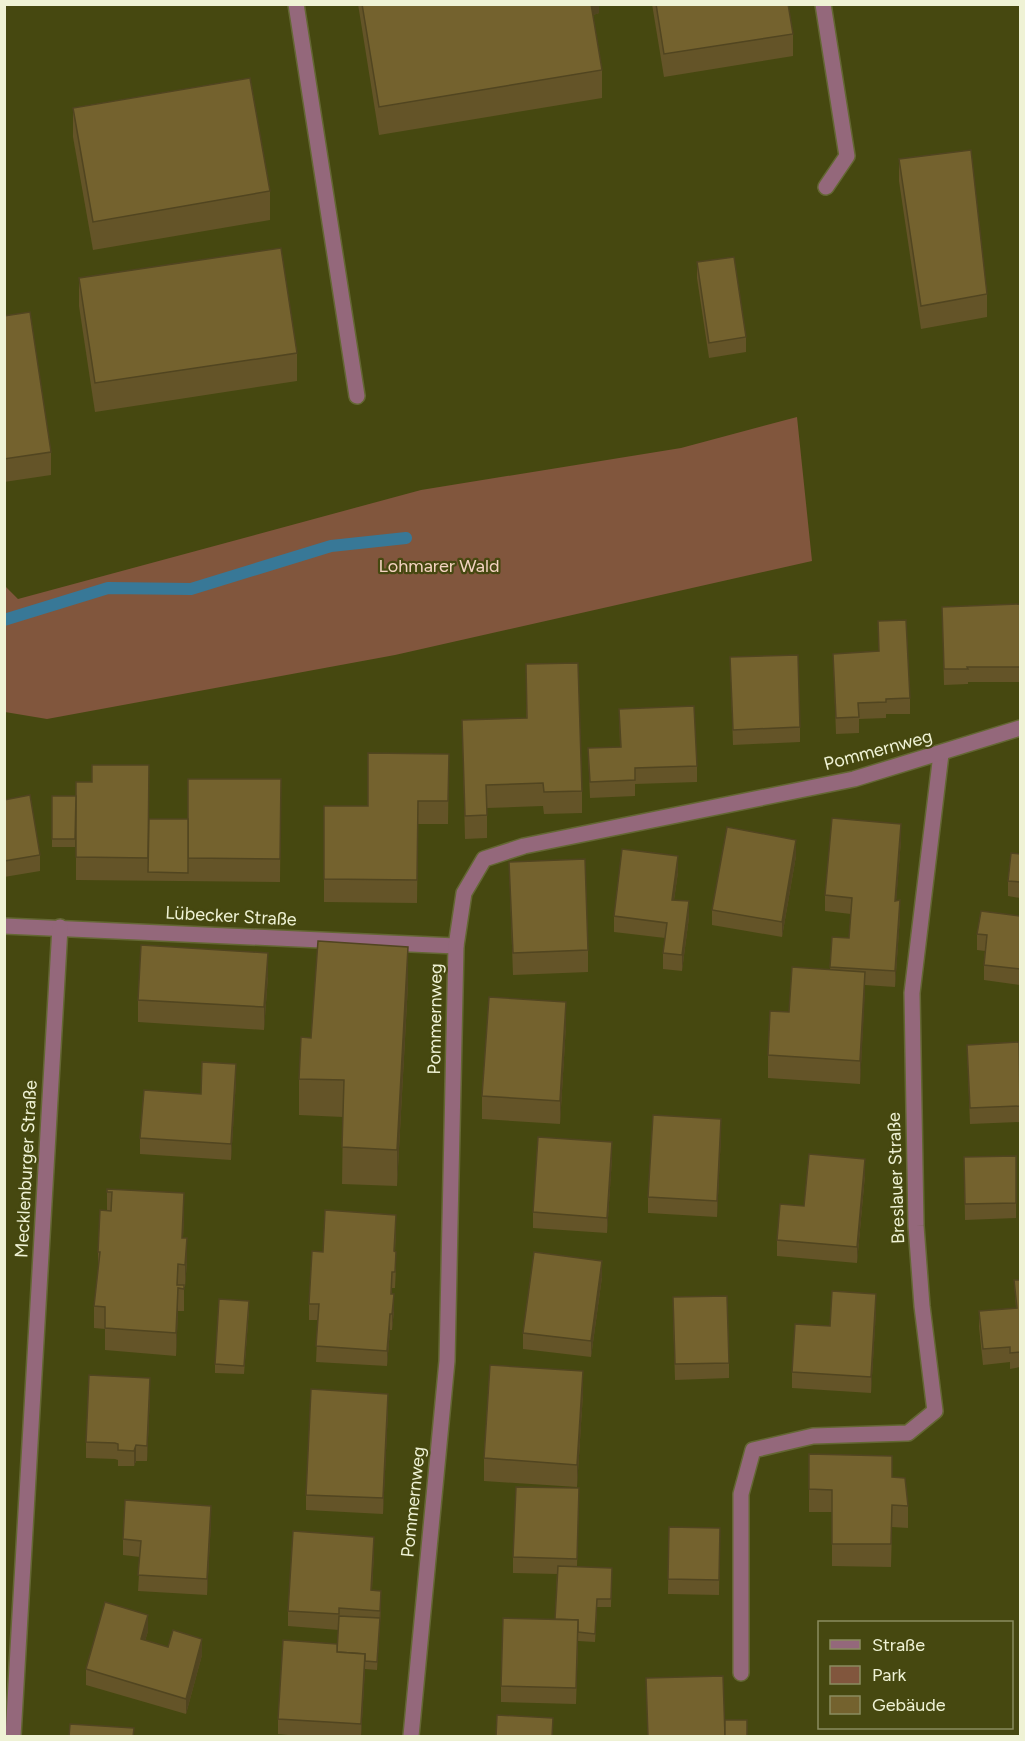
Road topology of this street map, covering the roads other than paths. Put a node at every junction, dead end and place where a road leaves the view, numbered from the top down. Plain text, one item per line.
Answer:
1 (296, 4) edge
2 (823, 4) edge
3 (826, 187) dead end
4 (357, 396) dead end
5 (1020, 728) edge
6 (941, 754) junction
7 (4, 926) edge
8 (60, 927) junction
9 (456, 946) junction
10 (741, 1673) dead end
11 (14, 1737) edge
12 (411, 1737) edge

1 - 4 street
2 - 3 street
5 - 6 street, Pommernweg
6 - 9 street, Pommernweg
6 - 10 street, Breslauer Straße
7 - 8 street, Lübecker Straße
8 - 9 street, Lübecker Straße
8 - 11 street, Mecklenburger Straße
9 - 12 street, Pommernweg

